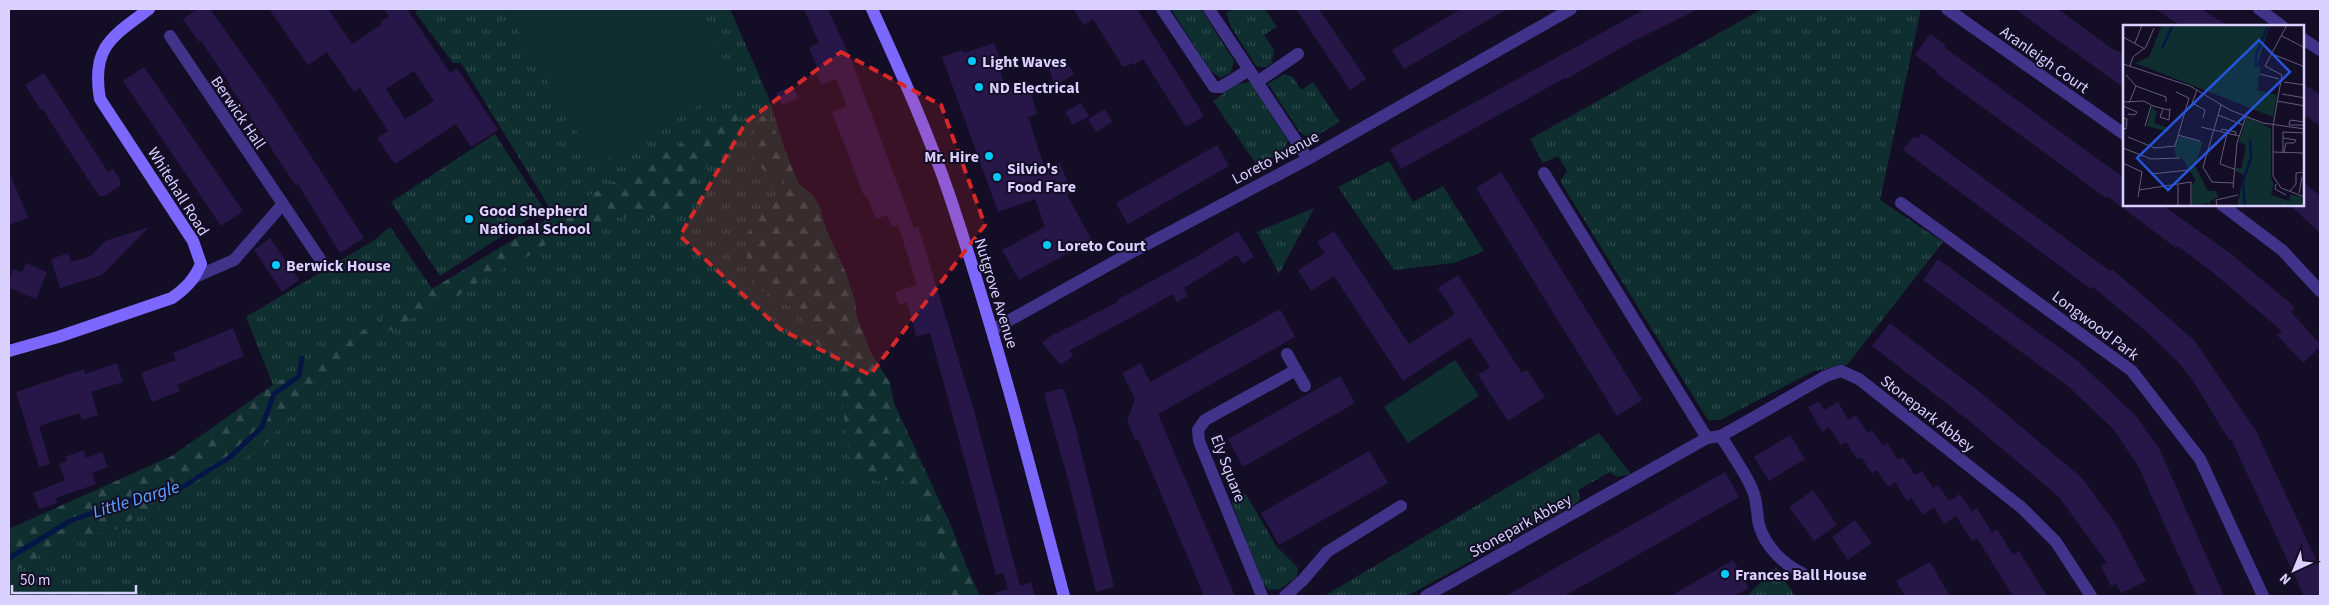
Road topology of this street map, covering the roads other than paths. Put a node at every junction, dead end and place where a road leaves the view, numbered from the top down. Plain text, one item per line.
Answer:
1 (149, 9) edge
2 (872, 9) edge
3 (1162, 9) edge
4 (1209, 9) edge
5 (1571, 9) edge
6 (1947, 9) edge
7 (2259, 9) edge
8 (2281, 25) edge
9 (170, 36) dead end
10 (2304, 40) edge
11 (2320, 50) edge
12 (1298, 54) dead end
13 (1249, 70) junction
14 (1257, 82) junction
15 (2123, 133) edge
16 (1308, 159) junction
17 (1544, 174) dead end
18 (1901, 203) dead end
19 (282, 205) junction
20 (2223, 206) edge
21 (320, 260) dead end
22 (195, 278) junction
23 (2320, 292) edge
24 (992, 330) junction
25 (9, 351) edge
26 (1287, 354) dead end
27 (1296, 370) junction
28 (1305, 386) dead end
29 (1721, 436) junction
30 (1707, 438) junction
31 (1401, 506) dead end
32 (1802, 573) dead end
33 (1064, 596) edge
34 (1262, 596) edge
35 (1285, 596) edge
36 (1426, 596) edge
37 (2091, 596) edge
38 (2263, 596) edge

1 - 22 main road, Whitehall Road
2 - 24 main road, Nutgrove Avenue
3 - 13 street
4 - 13 street
5 - 16 street, Loreto Avenue
6 - 15 street, Aranleigh Court
7 - 8 street
9 - 19 street, Berwick Hall
10 - 11 street
12 - 14 street
13 - 14 street
14 - 16 street
16 - 24 street, Loreto Avenue
17 - 30 street
18 - 38 street, Longwood Park
19 - 21 street, Berwick Hall
19 - 22 street
20 - 23 street
22 - 25 main road
24 - 33 main road, Nutgrove Avenue
26 - 27 street
27 - 28 street
27 - 34 street, Ely Square
29 - 30 street, Stonepark Abbey
29 - 32 street
29 - 37 street, Stonepark Abbey
30 - 36 street, Stonepark Abbey
31 - 35 street

